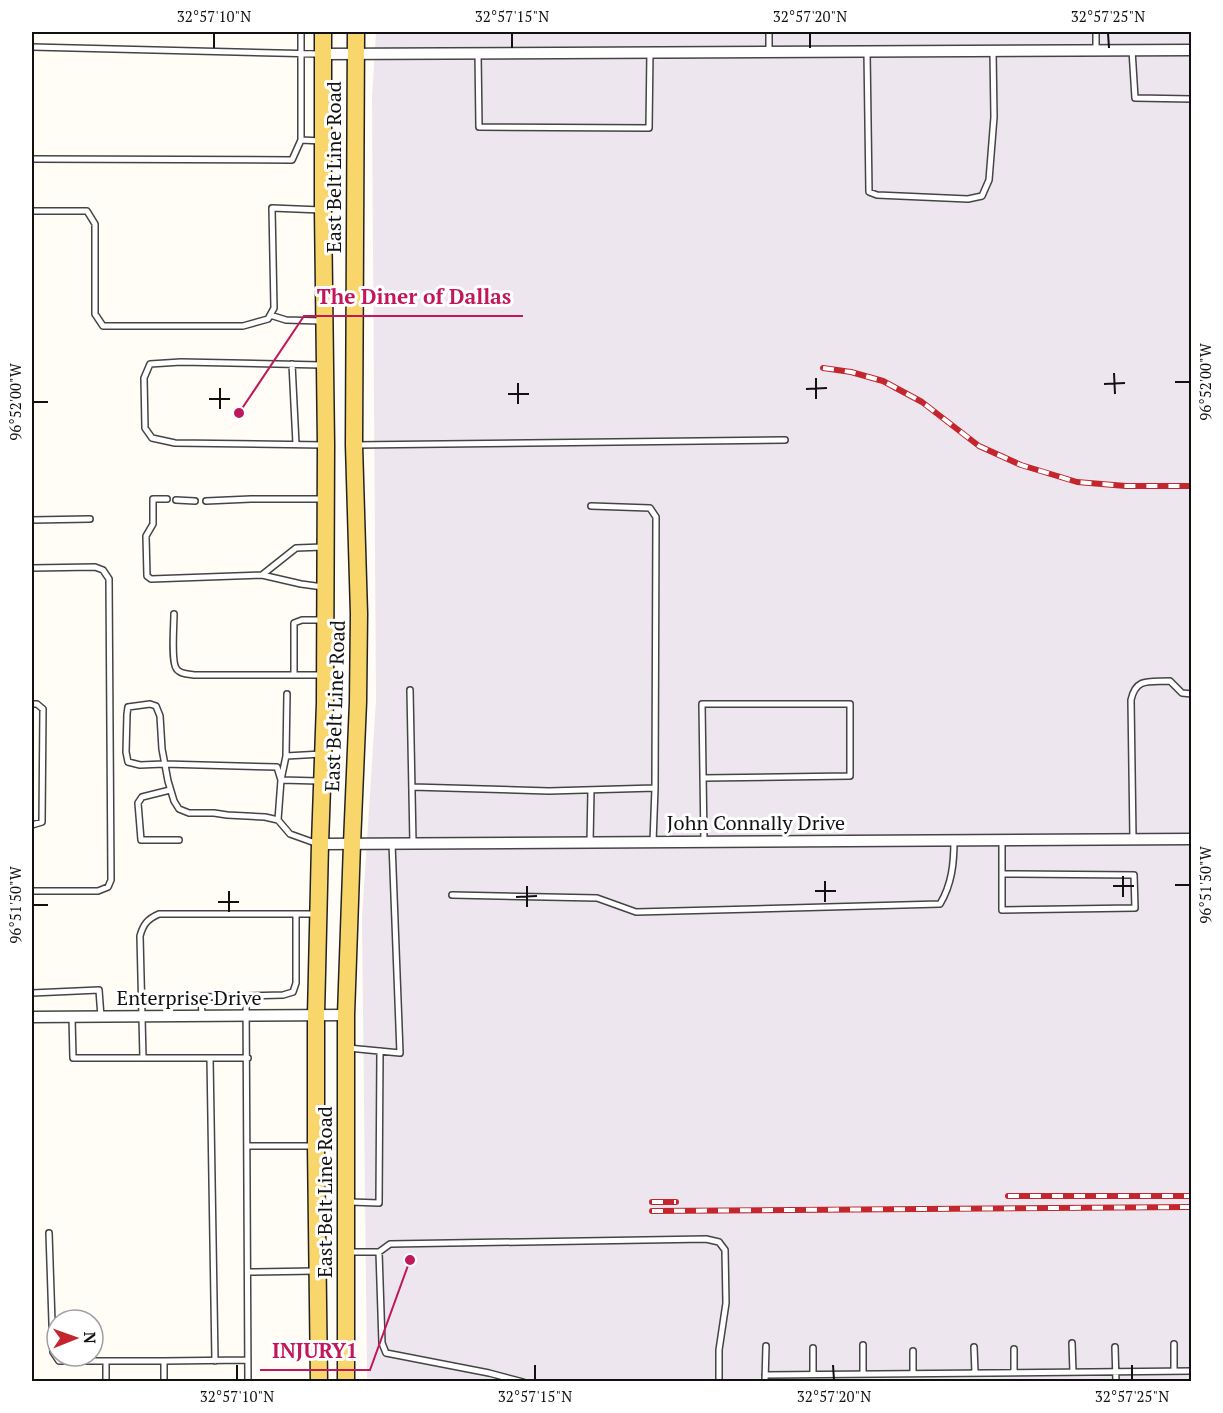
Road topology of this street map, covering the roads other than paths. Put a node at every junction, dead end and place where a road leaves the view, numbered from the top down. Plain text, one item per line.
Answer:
1 (301, 32) edge
2 (323, 32) edge
3 (356, 32) edge
4 (769, 32) edge
5 (1096, 32) edge
6 (32, 47) edge
7 (1096, 50) junction
8 (1132, 50) junction
9 (1191, 50) edge
10 (993, 51) junction
11 (650, 52) junction
12 (769, 52) junction
13 (867, 52) junction
14 (301, 53) junction
15 (355, 53) junction
16 (478, 53) junction
17 (322, 54) junction
18 (1191, 99) edge
19 (301, 140) junction
20 (323, 141) junction
21 (32, 159) edge
22 (323, 210) junction
23 (32, 211) edge
24 (270, 315) junction
25 (325, 321) junction
26 (292, 364) junction
27 (325, 365) junction
28 (785, 440) dead end
29 (296, 444) junction
30 (326, 445) junction
31 (354, 445) junction
32 (167, 499) dead end
33 (326, 499) junction
34 (176, 500) dead end
35 (195, 501) dead end
36 (206, 501) dead end
37 (591, 506) dead end
38 (90, 519) dead end
39 (32, 520) edge
40 (325, 547) junction
41 (32, 568) edge
42 (262, 575) junction
43 (325, 587) junction
44 (174, 614) dead end
45 (325, 620) junction
46 (294, 675) junction
47 (325, 675) junction
48 (410, 690) dead end
49 (287, 694) dead end
50 (1191, 694) edge
51 (32, 704) edge
52 (323, 754) junction
53 (286, 756) junction
54 (165, 764) junction
55 (703, 778) junction
56 (281, 780) junction
57 (322, 781) junction
58 (412, 788) junction
59 (654, 788) junction
60 (170, 790) junction
61 (591, 790) junction
62 (278, 820) junction
63 (32, 825) edge
64 (1191, 839) edge
65 (179, 840) dead end
66 (954, 840) junction
67 (1002, 840) junction
68 (1133, 840) junction
69 (590, 842) junction
70 (653, 842) junction
71 (704, 842) junction
72 (392, 843) junction
73 (413, 843) junction
74 (320, 844) junction
75 (352, 844) junction
76 (1002, 874) junction
77 (32, 891) edge
78 (452, 895) dead end
79 (296, 914) junction
80 (318, 914) junction
81 (32, 993) edge
82 (246, 996) junction
83 (316, 1015) junction
84 (202, 1016) junction
85 (248, 1016) junction
86 (346, 1016) junction
87 (32, 1017) edge
88 (72, 1017) junction
89 (101, 1017) junction
90 (141, 1017) junction
91 (346, 1048) junction
92 (380, 1051) junction
93 (143, 1058) junction
94 (210, 1058) junction
95 (248, 1058) junction
96 (248, 1146) junction
97 (316, 1146) junction
98 (346, 1202) junction
99 (49, 1233) dead end
100 (346, 1252) junction
101 (379, 1252) junction
102 (318, 1271) junction
103 (248, 1272) junction
104 (1072, 1343) dead end
105 (1174, 1344) dead end
106 (863, 1345) dead end
107 (766, 1346) dead end
108 (974, 1347) dead end
109 (1115, 1347) dead end
110 (813, 1348) dead end
111 (1014, 1348) dead end
112 (913, 1351) dead end
113 (248, 1360) junction
114 (106, 1361) junction
115 (164, 1361) junction
116 (215, 1361) junction
117 (1115, 1371) junction
118 (1174, 1371) junction
119 (1191, 1371) edge
120 (1014, 1372) junction
121 (1073, 1372) junction
122 (913, 1373) junction
123 (975, 1373) junction
124 (813, 1374) junction
125 (863, 1374) junction
126 (765, 1378) edge
127 (106, 1382) edge
128 (164, 1382) edge
129 (248, 1382) edge
130 (319, 1382) edge
131 (346, 1382) edge
132 (523, 1382) edge
133 (719, 1382) edge
134 (1116, 1382) edge

1 - 14 lane
2 - 17 main road, East Belt Line Road
3 - 15 main road, East Belt Line Road
4 - 12 lane
5 - 7 lane
6 - 14 lane
7 - 8 street
7 - 10 street
8 - 9 street
8 - 18 lane
10 - 13 street
10 - 13 lane
11 - 12 street
11 - 16 street
11 - 16 lane
12 - 13 street
14 - 17 lane
14 - 19 lane
15 - 16 street
15 - 17 street
15 - 31 main road, East Belt Line Road
17 - 20 main road, East Belt Line Road
19 - 20 lane
19 - 21 lane
20 - 22 main road, East Belt Line Road
22 - 24 lane
22 - 25 main road, East Belt Line Road
23 - 24 lane
24 - 25 lane
25 - 27 main road, East Belt Line Road
26 - 27 lane
26 - 29 lane
26 - 29 lane
27 - 30 main road, East Belt Line Road
28 - 31 lane
29 - 30 lane
30 - 31 main road
30 - 33 main road, East Belt Line Road
31 - 75 main road, East Belt Line Road
32 - 42 lane
33 - 36 lane
33 - 40 main road, East Belt Line Road
34 - 35 lane
37 - 59 lane
38 - 39 lane
40 - 42 lane
40 - 43 main road, East Belt Line Road
41 - 77 lane
42 - 43 lane
43 - 45 main road, East Belt Line Road
44 - 46 lane
45 - 46 lane
45 - 47 main road, East Belt Line Road
46 - 47 lane
47 - 52 main road, East Belt Line Road
48 - 58 lane
49 - 53 lane
50 - 68 lane
51 - 63 lane
52 - 53 lane
52 - 57 main road, East Belt Line Road
53 - 56 lane
54 - 54 lane
54 - 56 lane
54 - 60 lane
55 - 55 lane
55 - 71 lane
56 - 57 lane
56 - 62 lane
57 - 74 main road, East Belt Line Road
58 - 61 lane
58 - 73 lane
59 - 61 lane
59 - 70 lane
60 - 62 lane
60 - 65 lane
61 - 69 lane
62 - 74 lane
64 - 68 street, John Connally Drive
66 - 67 street, John Connally Drive
66 - 71 street, John Connally Drive
66 - 78 lane
67 - 68 street, John Connally Drive
67 - 76 lane
69 - 70 street, John Connally Drive
69 - 73 street, John Connally Drive
70 - 71 street, John Connally Drive
72 - 73 street, John Connally Drive
72 - 75 street, John Connally Drive
72 - 92 lane
74 - 75 street, John Connally Drive
74 - 80 main road, East Belt Line Road
75 - 86 main road, East Belt Line Road
76 - 76 lane
79 - 80 lane
79 - 82 lane
79 - 90 lane
80 - 83 main road, East Belt Line Road
81 - 89 lane
82 - 84 lane
82 - 85 lane
83 - 85 street, Enterprise Drive
83 - 86 street, Enterprise Drive
83 - 97 main road, East Belt Line Road
84 - 85 street, Enterprise Drive
84 - 90 street, Enterprise Drive
85 - 95 lane
86 - 91 main road, East Belt Line Road
87 - 88 street, Enterprise Drive
88 - 89 street, Enterprise Drive
88 - 93 lane
89 - 90 street, Enterprise Drive
90 - 93 lane
91 - 92 lane
91 - 98 main road, East Belt Line Road
92 - 98 lane
93 - 94 lane
94 - 95 lane
94 - 116 lane
95 - 96 lane
96 - 97 lane
96 - 103 lane
97 - 102 main road, East Belt Line Road
98 - 100 main road, East Belt Line Road
99 - 114 lane
100 - 101 lane
100 - 131 main road, East Belt Line Road
101 - 132 lane
101 - 133 lane
102 - 103 lane
102 - 130 main road, East Belt Line Road
103 - 113 lane
104 - 121 lane
105 - 118 lane
106 - 125 lane
107 - 126 lane
108 - 123 lane
109 - 117 lane
110 - 124 lane
111 - 120 lane
112 - 122 lane
113 - 116 lane
113 - 129 lane
114 - 115 lane
114 - 127 lane
115 - 116 lane
115 - 128 lane
117 - 118 lane
117 - 121 lane
117 - 134 lane
118 - 119 lane
120 - 121 lane
120 - 123 lane
122 - 123 lane
122 - 125 lane
124 - 125 lane
124 - 126 lane

